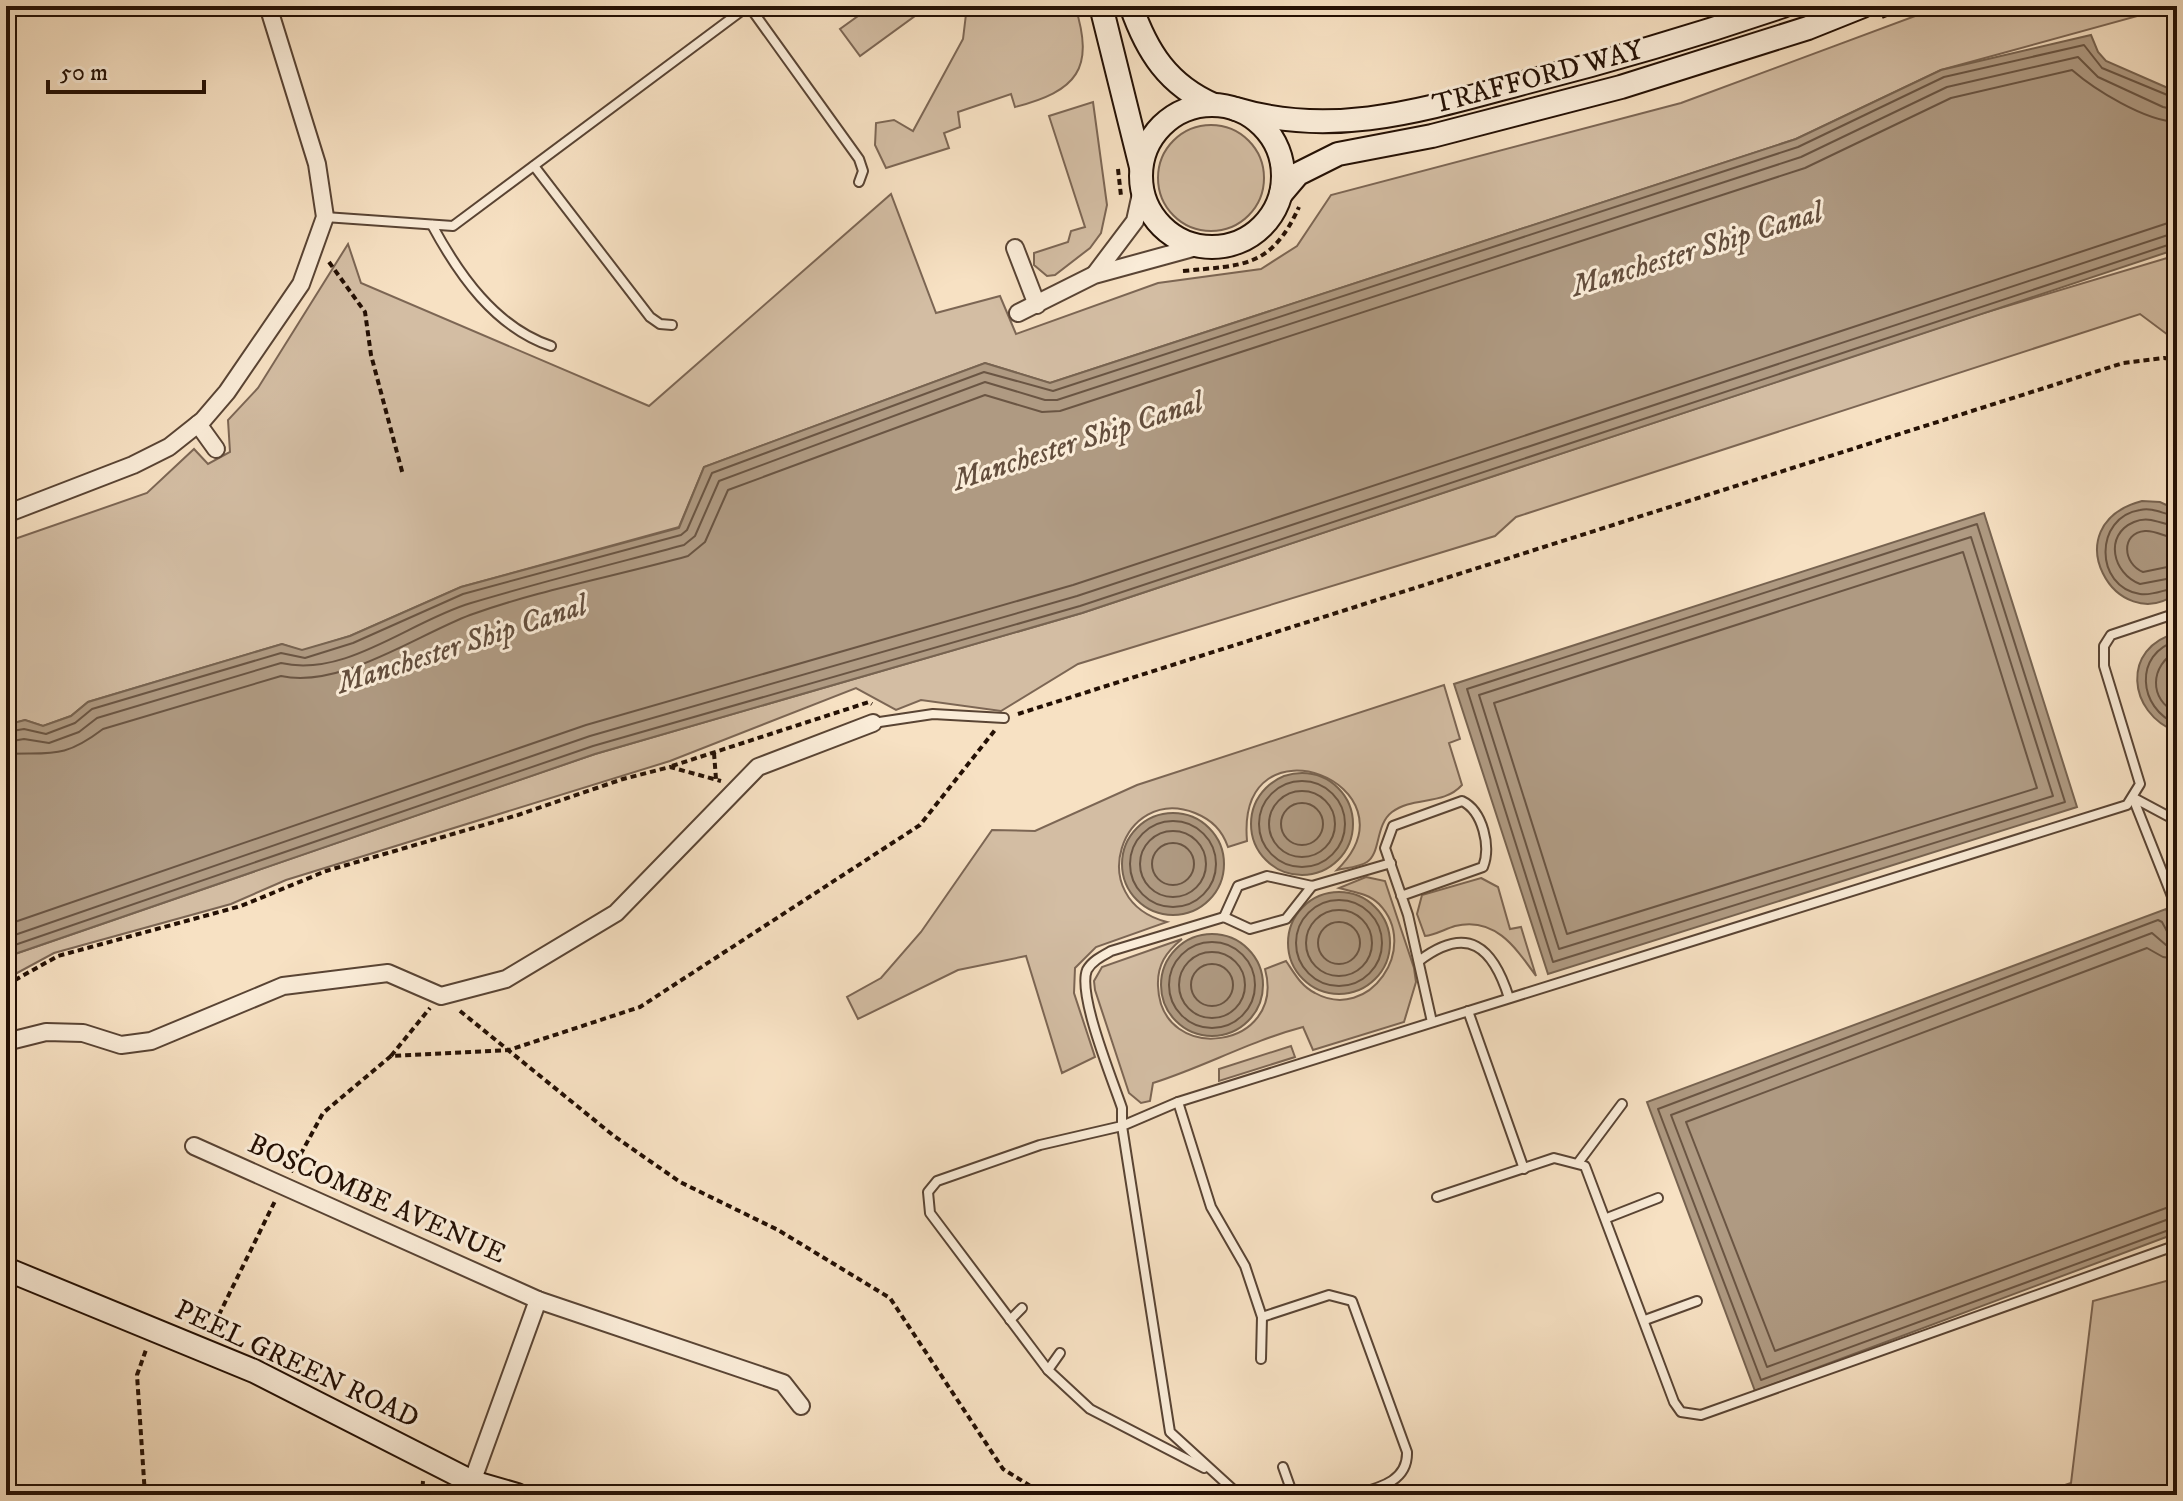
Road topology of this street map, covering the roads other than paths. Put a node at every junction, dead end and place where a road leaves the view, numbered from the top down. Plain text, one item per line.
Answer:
1 (268, 6) edge
2 (748, 6) edge
3 (1101, 6) edge
4 (1131, 6) edge
5 (1783, 6) edge
6 (1871, 12) edge
7 (1225, 107) junction
8 (534, 166) junction
9 (1141, 179) junction
10 (859, 182) dead end
11 (1291, 198) junction
12 (325, 217) junction
13 (432, 225) junction
14 (1200, 246) junction
15 (1015, 248) dead end
16 (1094, 275) junction
17 (1037, 305) junction
18 (1018, 313) dead end
19 (672, 325) dead end
20 (551, 346) dead end
21 (198, 424) junction
22 (216, 449) dead end
23 (6, 514) edge
24 (2177, 613) edge
25 (1004, 718) road end
26 (873, 723) joint
27 (2133, 798) junction
28 (2177, 821) edge
29 (1391, 863) junction
30 (1312, 886) junction
31 (1401, 896) junction
32 (2177, 909) edge
33 (1224, 917) junction
34 (1419, 961) junction
35 (1509, 998) junction
36 (1468, 1011) junction
37 (1432, 1022) junction
38 (6, 1042) edge
39 (1178, 1102) junction
40 (1622, 1104) dead end
41 (1122, 1126) junction
42 (194, 1146) dead end
43 (1578, 1163) junction
44 (1524, 1169) junction
45 (1437, 1197) dead end
46 (1658, 1198) dead end
47 (1607, 1218) junction
48 (2177, 1245) edge
49 (6, 1269) edge
50 (538, 1300) junction
51 (1697, 1301) dead end
52 (1022, 1308) dead end
53 (1262, 1317) junction
54 (1010, 1320) junction
55 (1645, 1320) junction
56 (1060, 1353) dead end
57 (1261, 1359) dead end
58 (1048, 1370) junction
59 (801, 1406) dead end
60 (1283, 1467) dead end
61 (1216, 1474) junction
62 (472, 1482) junction
63 (517, 1495) edge
64 (1239, 1495) edge
65 (1293, 1495) edge
66 (1354, 1495) edge

1 - 12 street
2 - 8 lane
2 - 10 lane
3 - 9 street
4 - 7 street
5 - 7 street, TRAFFORD WAY
6 - 11 street, TRAFFORD WAY
7 - 9 street
7 - 11 street
8 - 13 lane
8 - 19 lane
9 - 14 street
9 - 16 street
11 - 14 street
12 - 13 lane
12 - 21 street
13 - 20 lane
14 - 16 street
15 - 17 street
16 - 17 street
17 - 18 street
21 - 22 street
21 - 23 street
24 - 27 lane
25 - 26 lane
26 - 38 street
27 - 28 lane
27 - 32 lane
27 - 35 lane
29 - 30 lane
29 - 31 lane
29 - 31 lane
30 - 33 lane
30 - 33 lane
31 - 34 lane
33 - 41 lane
34 - 35 lane
34 - 37 lane
35 - 36 lane
36 - 37 lane
36 - 44 lane
37 - 39 lane
39 - 41 lane
39 - 53 lane
40 - 43 lane
41 - 54 lane
41 - 61 lane
42 - 50 street, BOSCOMBE AVENUE
43 - 44 lane
43 - 47 lane
44 - 45 lane
46 - 47 lane
47 - 55 lane
48 - 55 lane
49 - 62 street, PEEL GREEN ROAD
50 - 59 street, BOSCOMBE AVENUE
50 - 62 street
51 - 55 lane
52 - 54 lane
53 - 57 lane
53 - 66 lane
54 - 58 lane
56 - 58 lane
58 - 61 lane
60 - 65 lane
61 - 64 lane
62 - 63 street, PEEL GREEN ROAD

